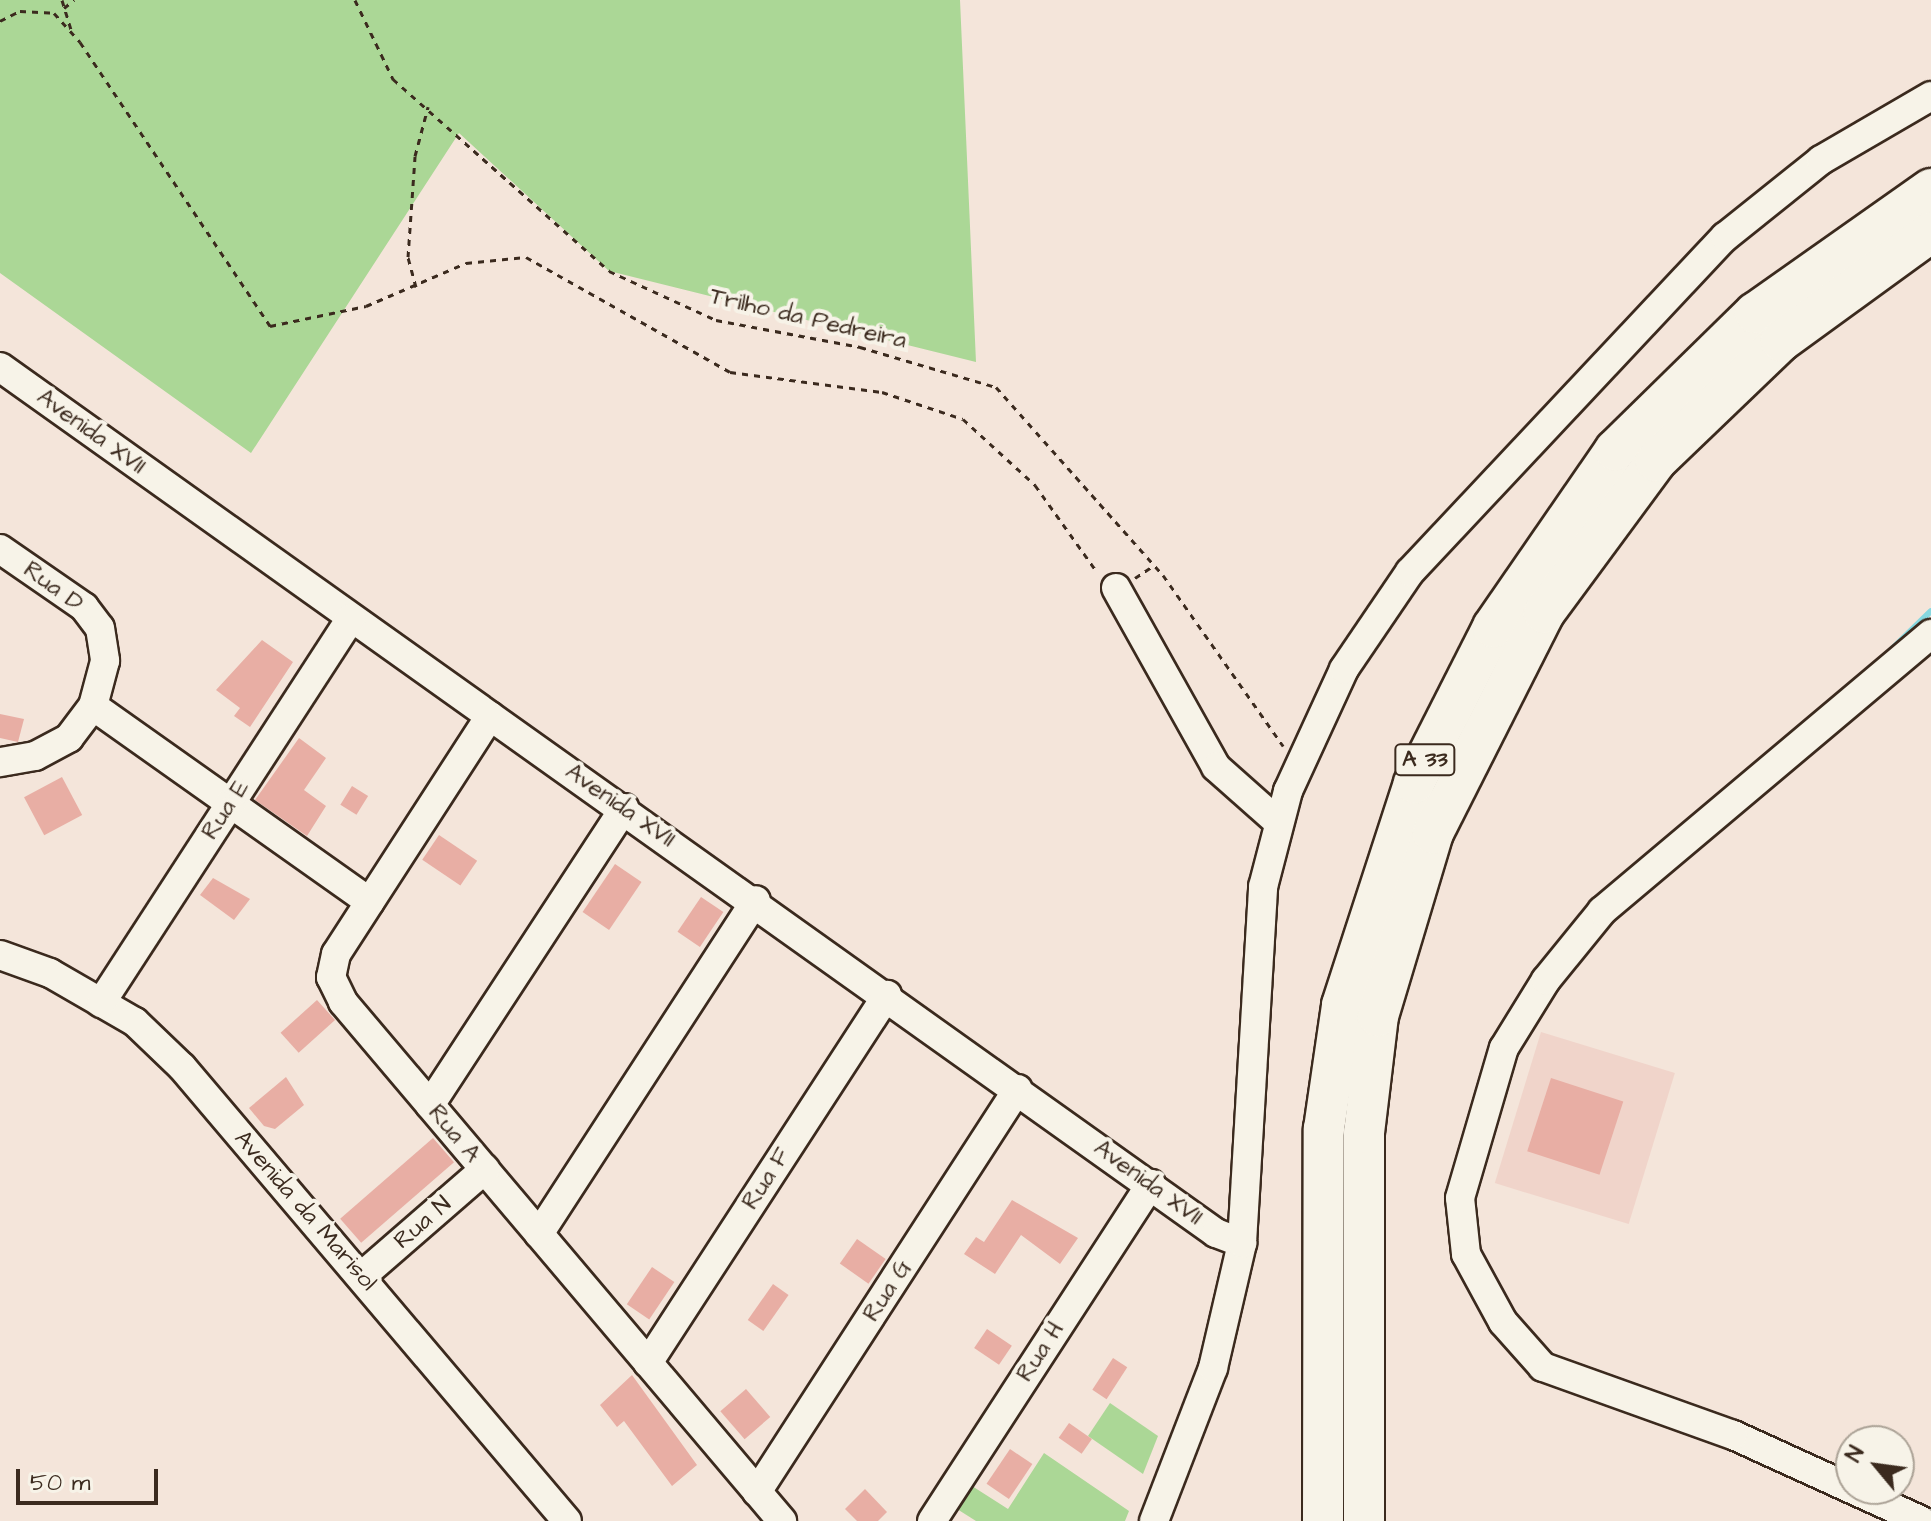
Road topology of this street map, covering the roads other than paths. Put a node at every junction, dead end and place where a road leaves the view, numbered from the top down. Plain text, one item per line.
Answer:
1 (1931, 96) edge
2 (1931, 189) edge
3 (1931, 232) edge
4 (0, 367) edge
5 (0, 549) edge
6 (1116, 588) road end
7 (351, 618) junction
8 (1931, 634) edge
9 (93, 706) junction
10 (490, 716) junction
11 (0, 762) edge
12 (230, 804) junction
13 (624, 808) junction
14 (1278, 822) junction
15 (756, 900) junction
16 (370, 902) junction
17 (0, 955) edge
18 (887, 995) junction
19 (101, 1003) junction
20 (1018, 1089) junction
21 (430, 1105) junction
22 (485, 1169) junction
23 (1151, 1184) junction
24 (539, 1234) junction
25 (1242, 1243) junction
26 (362, 1276) junction
27 (648, 1363) junction
28 (757, 1492) junction
29 (1908, 1518) edge
30 (567, 1521) edge
31 (782, 1521) edge
32 (932, 1521) edge
33 (1154, 1521) edge
34 (1323, 1521) edge
35 (1364, 1521) edge

1 - 14 street
2 - 34 highway, A 33
3 - 35 highway, A 33
4 - 7 street, Avenida XVII
5 - 9 street, Rua D
6 - 14 street
7 - 10 street, Avenida XVII
7 - 12 street, Rua E
8 - 29 street
9 - 11 street, Rua D
9 - 12 street
10 - 13 street, Avenida XVII
10 - 16 street, Rua A
12 - 16 street
12 - 19 street, Rua E
13 - 15 street, Avenida XVII
13 - 21 street
14 - 25 street
15 - 18 street, Avenida XVII
15 - 24 street
16 - 21 street, Rua A
17 - 19 street, Avenida da Marisol
18 - 20 street, Avenida XVII
18 - 27 street, Rua F
19 - 26 street, Avenida da Marisol
20 - 23 street, Avenida XVII
20 - 28 street, Rua G
21 - 22 street, Rua A
22 - 24 street, Rua A
22 - 26 street, Rua N
23 - 25 street, Avenida XVII
23 - 32 street, Rua H
24 - 27 street, Rua A
25 - 33 street
26 - 30 street, Avenida da Marisol
27 - 28 street, Rua A
28 - 31 street, Rua A

